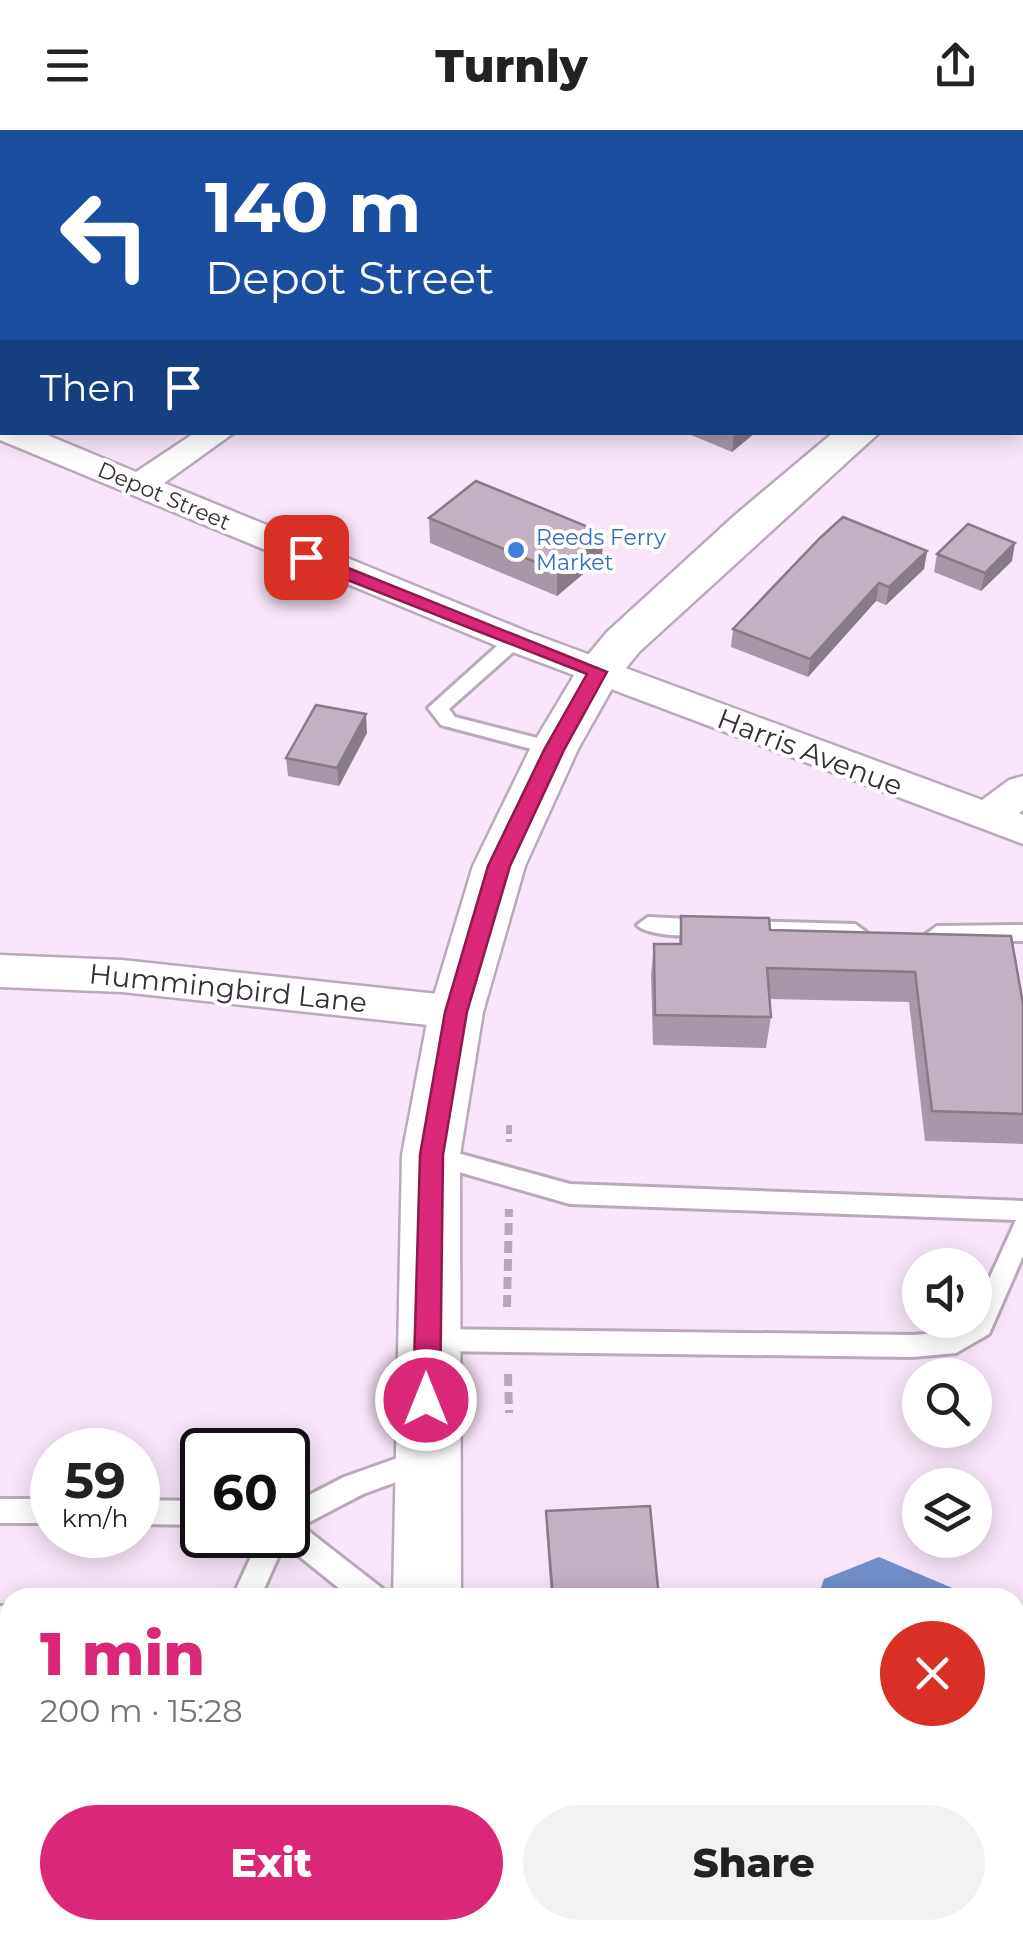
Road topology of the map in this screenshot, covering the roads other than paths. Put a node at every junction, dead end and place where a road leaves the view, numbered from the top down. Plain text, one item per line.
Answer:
1 (14, 435) edge
2 (214, 435) edge
3 (856, 435) edge
4 (139, 485) junction
5 (515, 640) junction
6 (598, 672) junction
7 (554, 750) junction
8 (1023, 789) edge
9 (1005, 823) edge
10 (648, 926) dead end
11 (881, 933) edge
12 (1023, 933) edge
13 (920, 934) edge
14 (0, 971) edge
15 (456, 1012) junction
16 (432, 1155) junction
17 (1023, 1210) edge
18 (1023, 1228) edge
19 (426, 1340) junction
20 (427, 1460) junction
21 (310, 1505) edge
22 (0, 1511) edge
23 (30, 1511) edge
24 (310, 1548) edge
25 (264, 1558) edge
26 (251, 1588) edge
27 (360, 1588) edge
28 (427, 1588) edge

1 - 4 street, Depot Street
2 - 4 street
3 - 6 main road
4 - 5 street, Depot Street
5 - 6 street, Depot Street
5 - 7 lane
6 - 7 main road
6 - 9 street, Harris Avenue
7 - 15 main road
8 - 9 street
10 - 11 lane
12 - 13 lane
14 - 15 street, Hummingbird Lane
15 - 16 main road
16 - 17 lane
16 - 19 main road
18 - 19 lane
19 - 20 main road
20 - 21 lane
20 - 28 main road
22 - 23 lane
24 - 27 lane
25 - 26 lane

